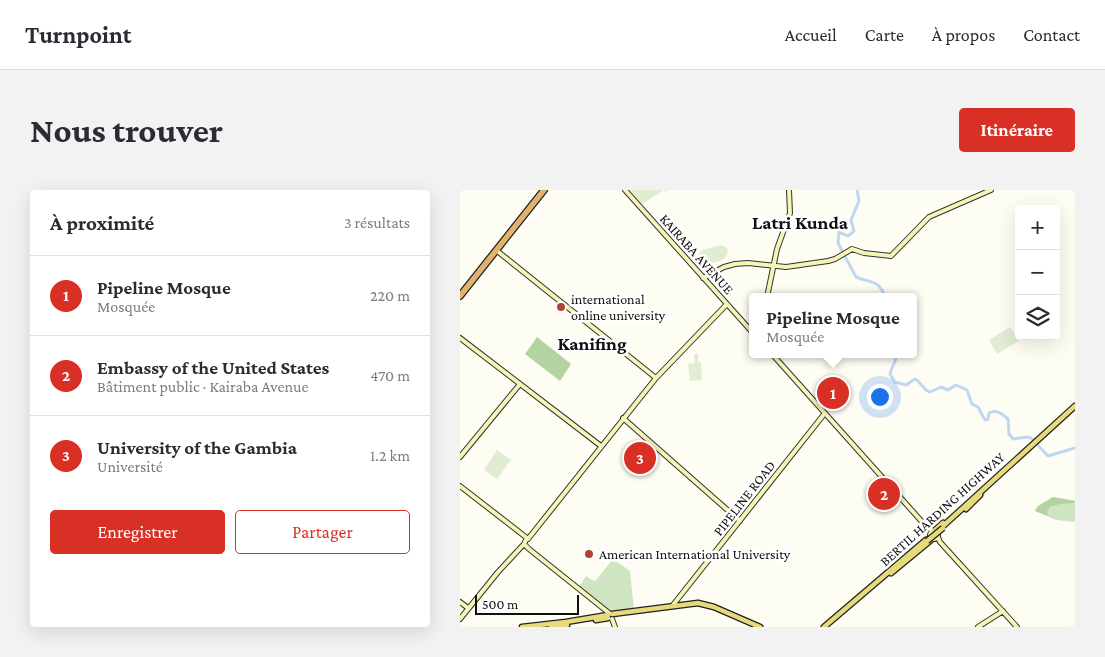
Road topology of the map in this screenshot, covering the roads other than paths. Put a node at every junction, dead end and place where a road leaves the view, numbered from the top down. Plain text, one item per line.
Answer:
1 (542, 190) edge
2 (625, 190) edge
3 (789, 190) edge
4 (991, 190) edge
5 (496, 250) junction
6 (774, 265) junction
7 (703, 278) junction
8 (460, 292) edge
9 (768, 293) edge
10 (460, 296) edge
11 (727, 304) junction
12 (749, 329) edge
13 (460, 338) edge
14 (776, 358) edge
15 (656, 378) junction
16 (520, 384) junction
17 (1075, 407) edge
18 (825, 413) junction
19 (623, 418) junction
20 (601, 446) junction
21 (460, 457) edge
22 (460, 486) edge
23 (979, 493) junction
24 (740, 522) junction
25 (934, 535) junction
26 (528, 539) junction
27 (524, 544) junction
28 (889, 573) junction
29 (680, 597) junction
30 (460, 602) edge
31 (685, 604) junction
32 (673, 605) junction
33 (468, 608) junction
34 (1003, 612) junction
35 (610, 616) junction
36 (460, 619) edge
37 (522, 627) edge
38 (551, 627) edge
39 (615, 627) edge
40 (753, 627) edge
41 (760, 627) edge
42 (826, 627) edge
43 (978, 627) edge
44 (1017, 627) edge

1 - 5 highway
2 - 7 street, KAIRABA AVENUE
3 - 6 street
4 - 6 street
5 - 8 highway
5 - 10 highway
5 - 15 street
6 - 7 street
6 - 9 street
7 - 11 street, KAIRABA AVENUE
11 - 12 street, KAIRABA AVENUE
11 - 15 street
13 - 16 street
14 - 18 street
15 - 19 street
16 - 20 street
16 - 21 street
17 - 23 main road, BERTIL HARDING HIGHWAY
18 - 24 street, PIPELINE ROAD
18 - 25 street
19 - 20 street
19 - 24 street
20 - 26 street
22 - 26 street
23 - 25 main road
23 - 28 main road, BERTIL HARDING HIGHWAY, bridge
24 - 29 street, PIPELINE ROAD
25 - 28 main road
25 - 34 street
26 - 27 street
27 - 33 street
27 - 35 street
28 - 42 main road, BERTIL HARDING HIGHWAY
29 - 31 street
29 - 32 street, PIPELINE ROAD
30 - 33 street
31 - 32 main road
31 - 41 main road
32 - 35 main road
33 - 36 street
34 - 43 street
34 - 44 street
35 - 37 main road
35 - 38 main road
35 - 39 street
35 - 40 main road

